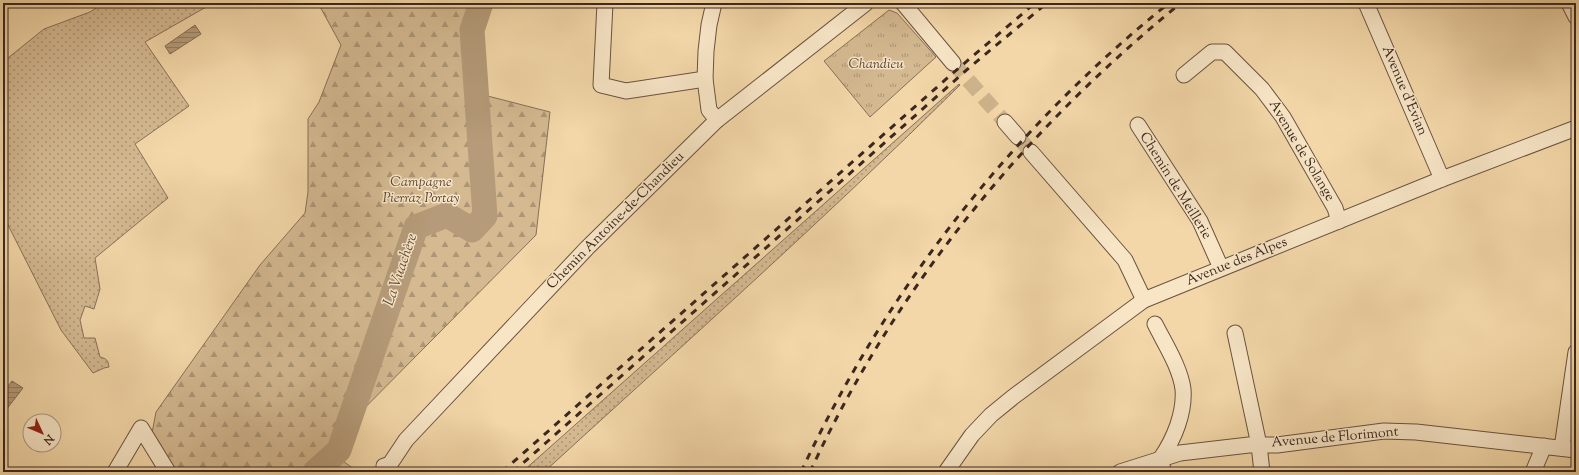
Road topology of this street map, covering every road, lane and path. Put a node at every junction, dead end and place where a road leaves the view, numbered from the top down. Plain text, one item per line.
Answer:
1 (605, 3) edge
2 (714, 3) edge
3 (866, 3) edge
4 (904, 3) edge
5 (1366, 3) edge
6 (1569, 3) edge
7 (1576, 17) edge
8 (953, 63) tunnel mouth
9 (1184, 75) dead end
10 (706, 79) junction
11 (717, 120) junction
12 (1005, 122) tunnel mouth
13 (1138, 125) dead end
14 (1576, 128) edge
15 (1018, 137) tunnel mouth
16 (1031, 152) tunnel mouth
17 (1442, 179) junction
18 (1339, 220) junction
19 (1221, 268) junction
20 (1144, 300) junction
21 (1155, 324) dead end
22 (1235, 333) dead end
23 (1576, 352) edge
24 (1259, 445) junction
25 (1544, 446) junction
26 (1569, 449) edge
27 (1162, 465) edge
28 (389, 469) edge
29 (115, 472) edge
30 (168, 472) edge
31 (946, 472) edge
32 (1120, 472) edge
33 (1262, 472) edge
34 (1533, 472) edge

1 - 10 street
2 - 10 street
3 - 11 street, Chemin Antoine-de-Chandieu
4 - 8 street
5 - 17 street, Avenue d'Evian
6 - 7 street
9 - 18 street, Avenue de Solange
10 - 11 street
11 - 28 street, Chemin Antoine-de-Chandieu
12 - 15 street
13 - 19 street, Chemin de Meillerie
14 - 17 street, Avenue des Alpes
16 - 20 street
17 - 18 street, Avenue des Alpes
18 - 19 street, Avenue des Alpes
19 - 20 street, Avenue des Alpes
20 - 31 street, Avenue des Alpes
21 - 27 street
22 - 24 street
23 - 26 street
24 - 25 street, Avenue de Florimont
24 - 27 street, Avenue de Florimont
24 - 33 street
25 - 26 street, Avenue de Florimont
25 - 34 street
27 - 32 street, Avenue de Florimont
29 - 30 street

